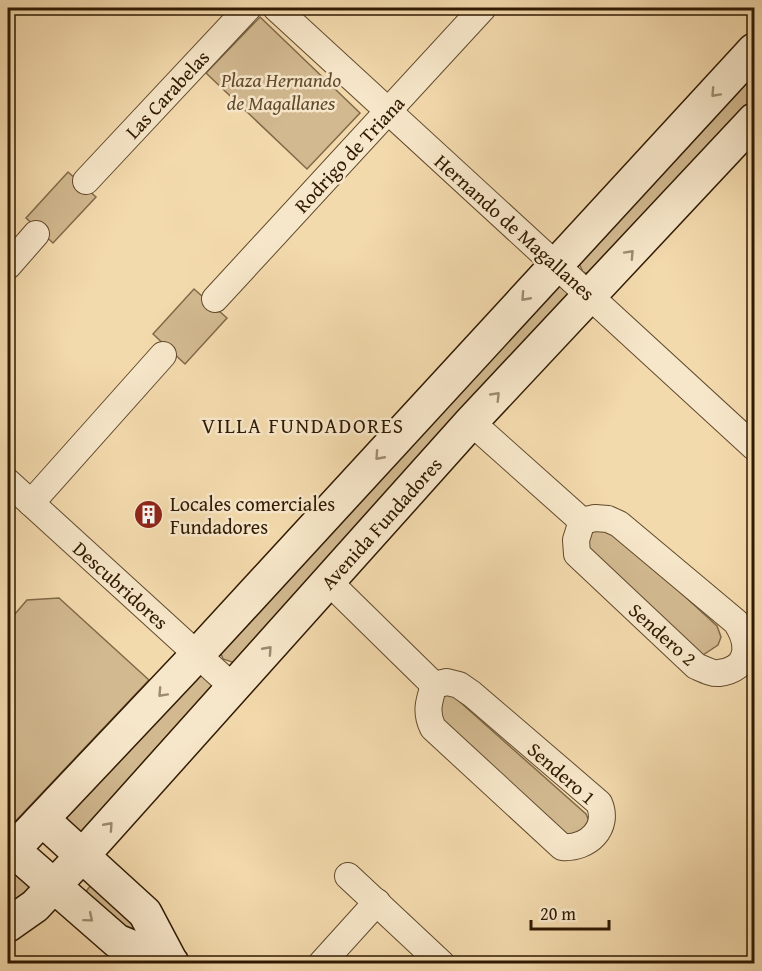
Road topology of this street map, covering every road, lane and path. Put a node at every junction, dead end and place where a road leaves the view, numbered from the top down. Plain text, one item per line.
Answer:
1 (248, 8) edge
2 (276, 8) edge
3 (483, 8) edge
4 (754, 50) edge
5 (389, 111) junction
6 (754, 120) edge
7 (86, 181) dead end
8 (36, 234) dead end
9 (555, 264) junction
10 (8, 266) edge
11 (591, 297) junction
12 (215, 299) dead end
13 (164, 355) dead end
14 (471, 422) junction
15 (754, 447) edge
16 (8, 482) edge
17 (31, 503) junction
18 (582, 521) junction
19 (329, 582) junction
20 (197, 655) junction
21 (434, 685) junction
22 (234, 688) junction
23 (43, 820) junction
24 (11, 853) edge
25 (82, 856) junction
26 (348, 876) dead end
27 (53, 887) junction
28 (376, 902) junction
29 (8, 925) edge
30 (172, 963) edge
31 (321, 963) edge
32 (442, 963) edge

1 - 7 street, Las Carabelas
2 - 5 street, Hernando de Magallanes
3 - 5 street, Rodrigo de Triana
4 -> 9 street
5 - 9 street, Hernando de Magallanes
5 - 12 street, Rodrigo de Triana
11 -> 6 street, Avenida Fundadores
8 - 10 street
9 - 11 street, Hernando de Magallanes
9 -> 20 street
14 -> 11 street, Avenida Fundadores
11 - 15 street, Hernando de Magallanes
13 - 17 street
14 - 18 street
14 - 19 street, Avenida Fundadores
16 - 17 street, Descubridores
17 - 20 street, Descubridores
18 - 18 street, Sendero 2
19 - 21 street
22 -> 19 street, Avenida Fundadores
20 - 22 street, Descubridores
20 -> 23 street
21 - 21 street, Sendero 1
25 -> 22 street, Avenida Fundadores
23 - 24 street
23 - 25 street
24 - 27 street
25 - 27 street, Avenida Fundadores
25 - 30 street
26 - 28 street
27 - 29 street, Avenida Fundadores
27 -> 30 street
28 - 31 street
28 - 32 street

